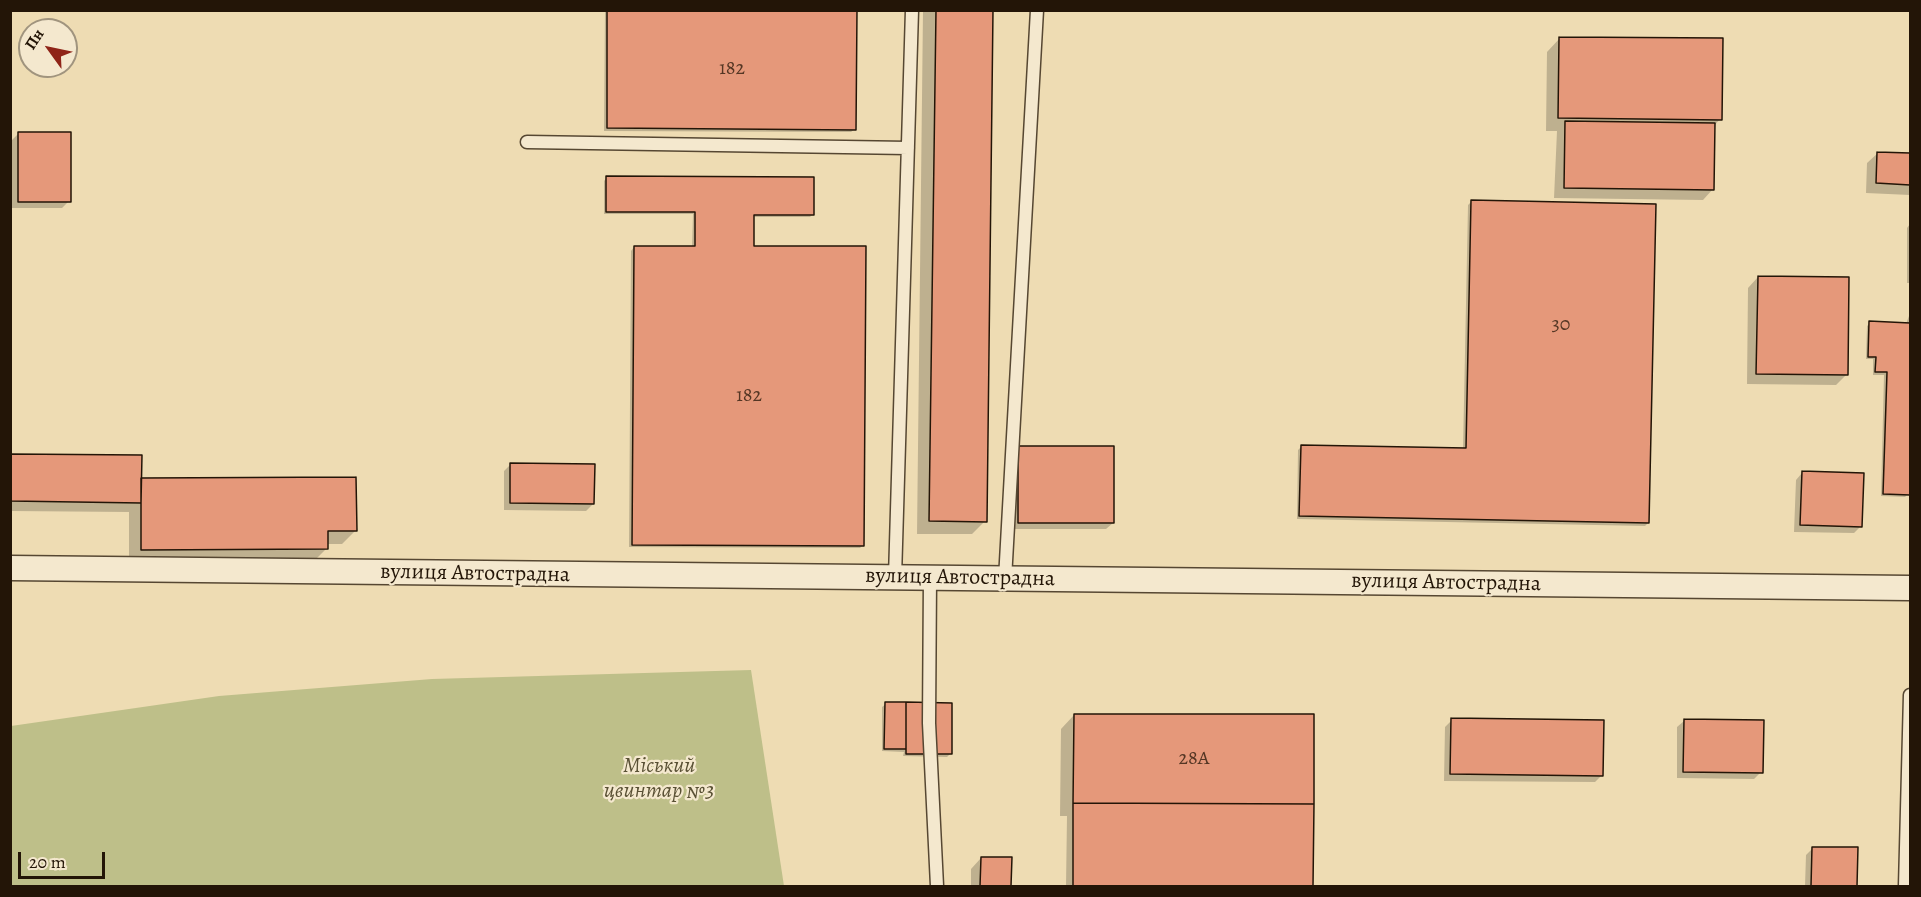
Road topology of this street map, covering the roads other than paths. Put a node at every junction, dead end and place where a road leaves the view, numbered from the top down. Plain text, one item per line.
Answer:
1 (912, 10) edge
2 (1037, 10) edge
3 (527, 142) dead end
4 (908, 148) junction
5 (10, 568) edge
6 (895, 577) junction
7 (930, 578) junction
8 (1005, 579) junction
9 (1911, 588) edge
10 (1911, 695) edge
11 (937, 886) edge
12 (1905, 886) edge

1 - 4 lane
2 - 8 lane
3 - 4 lane
4 - 6 lane
5 - 6 street, вулиця Автострадна
6 - 7 street, вулиця Автострадна
7 - 8 street, вулиця Автострадна
7 - 11 lane
8 - 9 street, вулиця Автострадна
10 - 12 lane

